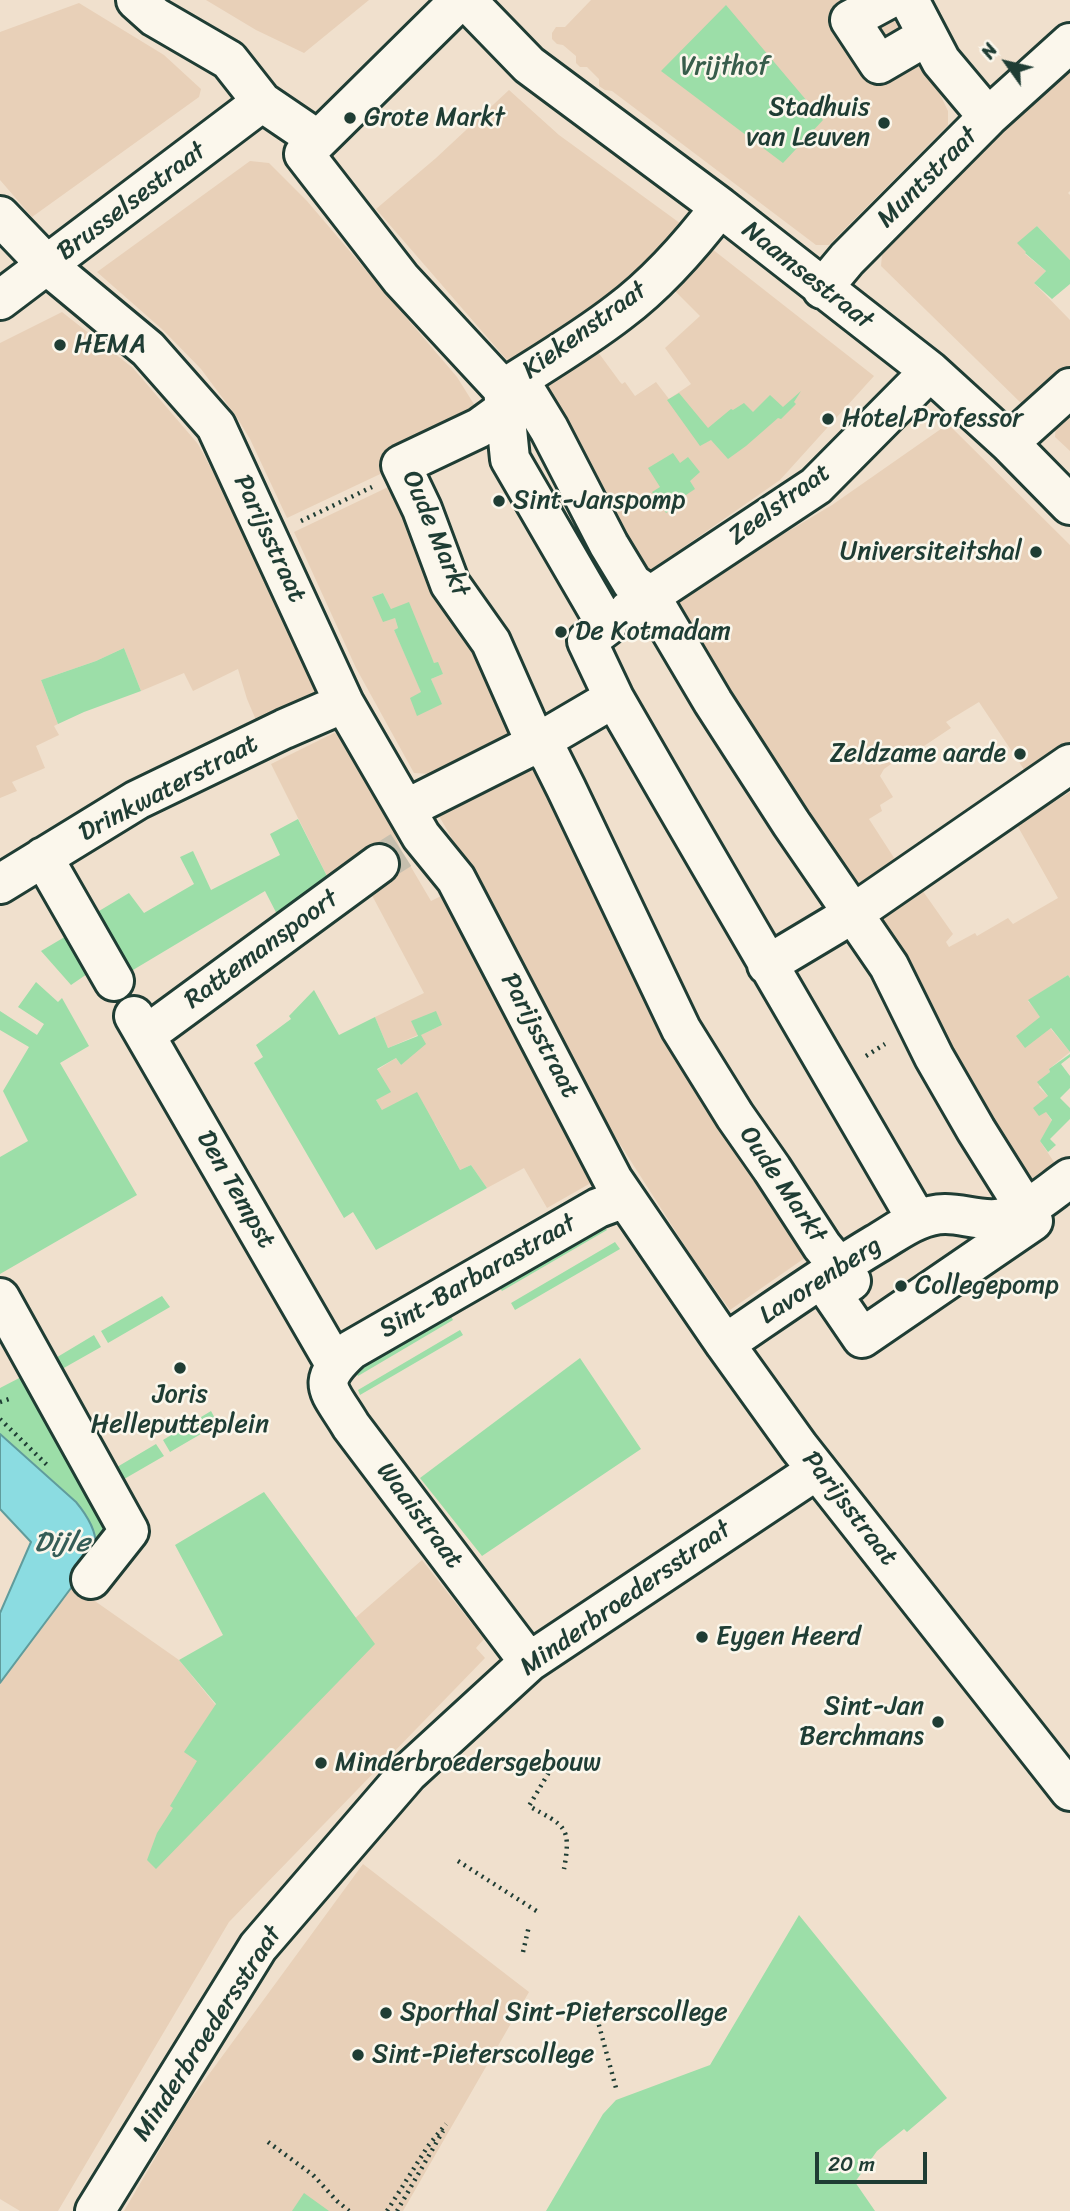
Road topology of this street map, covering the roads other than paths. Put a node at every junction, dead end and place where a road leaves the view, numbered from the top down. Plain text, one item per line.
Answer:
1 (136, 0) edge
2 (460, 0) edge
3 (466, 0) edge
4 (887, 0) edge
5 (909, 0) edge
6 (928, 36) junction
7 (1070, 43) edge
8 (262, 102) junction
9 (988, 117) junction
10 (318, 140) junction
11 (720, 207) junction
12 (0, 216) edge
13 (48, 266) junction
14 (822, 289) junction
15 (0, 300) edge
16 (930, 371) junction
17 (1070, 388) edge
18 (504, 399) junction
19 (1004, 439) junction
20 (1070, 505) edge
21 (649, 595) junction
22 (607, 626) junction
23 (614, 698) junction
24 (344, 703) junction
25 (539, 741) junction
26 (1070, 764) edge
27 (402, 840) junction
28 (43, 857) junction
29 (0, 884) edge
30 (854, 913) junction
31 (767, 965) junction
32 (114, 981) dead end
33 (140, 1026) joint
34 (1070, 1178) edge
35 (619, 1189) junction
36 (1027, 1208) junction
37 (917, 1220) junction
38 (838, 1266) junction
39 (0, 1298) edge
40 (725, 1344) junction
41 (335, 1364) junction
42 (817, 1470) junction
43 (91, 1579) dead end
44 (529, 1662) junction
45 (1070, 1791) edge
46 (95, 2211) edge

1 - 8 street
2 - 10 street
3 - 11 street, Naamsestraat
4 - 6 street
5 - 6 street
6 - 9 street
7 - 9 street, Muntstraat
8 - 10 street
8 - 13 street, Brusselsestraat
9 - 14 street, Muntstraat
10 - 18 street
11 - 14 street, Naamsestraat
11 - 18 street, Kiekenstraat
12 - 13 street, Parijsstraat
13 - 15 street, Brusselsestraat
13 - 24 street, Parijsstraat
14 - 16 street, Naamsestraat
16 - 19 street, Naamsestraat
16 - 21 street, Zeelstraat
17 - 19 street
18 - 21 street, Oude Markt
18 - 22 street
18 - 25 street, Oude Markt
19 - 20 street, Naamsestraat
21 - 22 street
21 - 30 street, Oude Markt
22 - 23 street
23 - 25 street
23 - 31 street
24 - 27 street, Parijsstraat
24 - 28 street, Drinkwaterstraat
25 - 27 street, Rattemanspoort
25 - 38 street, Oude Markt
26 - 30 street
27 - 33 street, Rattemanspoort
27 - 35 street, Parijsstraat
28 - 29 street, Drinkwaterstraat
28 - 32 street
30 - 31 street
30 - 36 street, Oude Markt
31 - 37 street
33 - 41 street, Den Tempst
34 - 36 street
35 - 40 street, Parijsstraat
35 - 41 street, Sint-Barbarastraat
36 - 37 street, Lavorenberg
36 - 38 street, Oude Markt
37 - 38 street, Lavorenberg
38 - 40 street, Lavorenberg
39 - 43 street
40 - 42 street, Parijsstraat
41 - 44 street, Waaistraat
42 - 44 street, Minderbroedersstraat
42 - 45 street, Parijsstraat
44 - 46 street, Minderbroedersstraat

